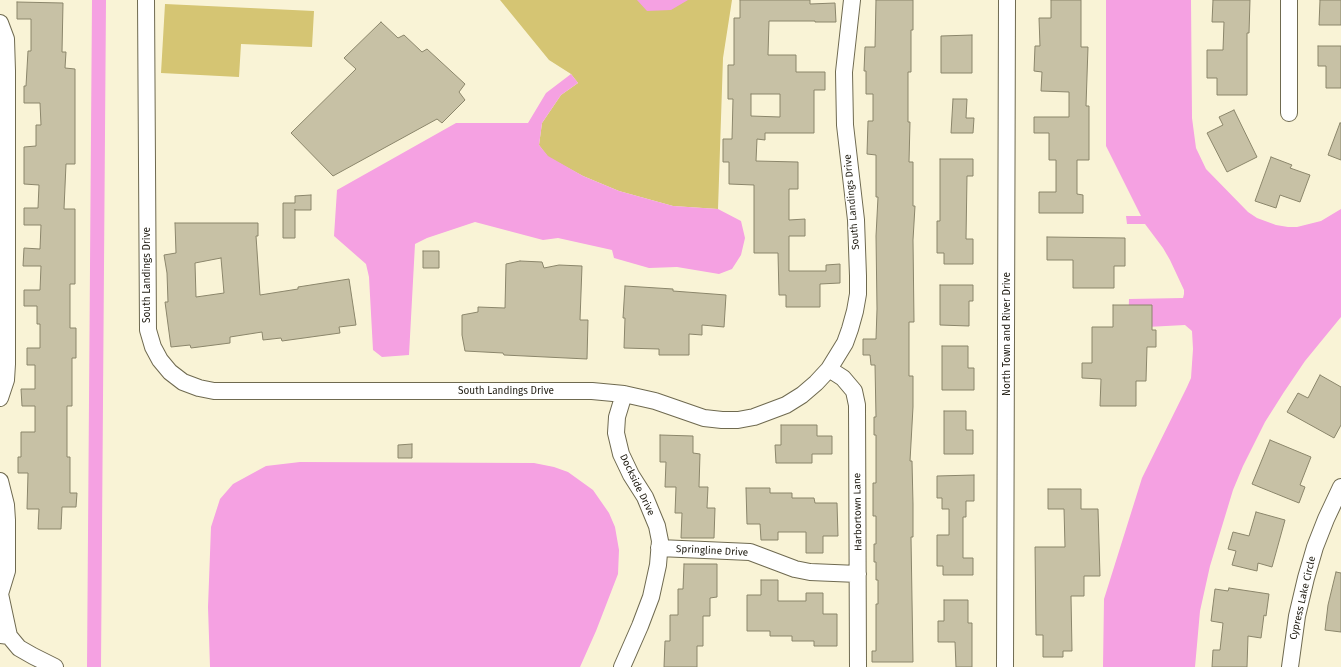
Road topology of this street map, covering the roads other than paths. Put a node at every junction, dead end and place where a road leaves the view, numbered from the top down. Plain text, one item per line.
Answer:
1 (146, 0) edge
2 (852, 0) edge
3 (1007, 0) edge
4 (1289, 0) edge
5 (0, 23) edge
6 (1289, 113) dead end
7 (829, 369) junction
8 (624, 394) junction
9 (0, 398) edge
10 (0, 481) edge
11 (1341, 487) edge
12 (659, 548) junction
13 (858, 574) junction
14 (0, 594) edge
15 (5, 635) edge
16 (56, 667) edge
17 (622, 667) edge
18 (858, 667) edge
19 (1005, 667) edge
20 (1290, 667) edge

1 - 8 street, South Landings Drive
2 - 7 street, South Landings Drive
3 - 19 street, North Town and River Drive
4 - 6 street
5 - 9 street
7 - 8 street, South Landings Drive
7 - 13 street, Harbortown Lane
8 - 12 street, Dockside Drive
10 - 14 street
11 - 20 street, Cypress Lake Circle
12 - 13 street, Springline Drive
12 - 17 street, Dockside Drive
13 - 18 street, Harbortown Lane
14 - 15 street
15 - 16 street

